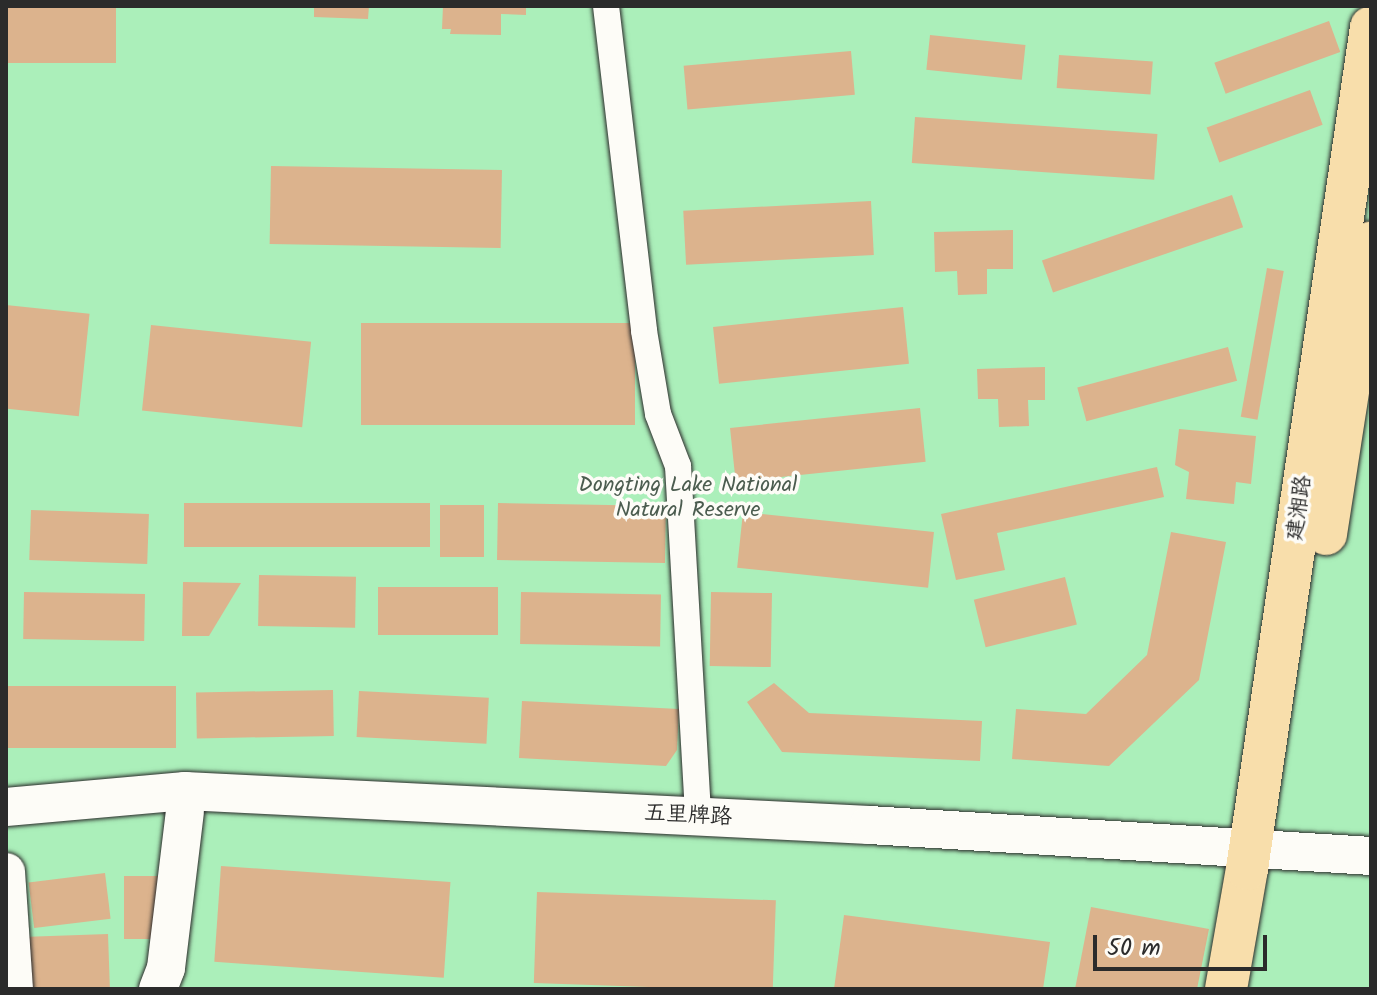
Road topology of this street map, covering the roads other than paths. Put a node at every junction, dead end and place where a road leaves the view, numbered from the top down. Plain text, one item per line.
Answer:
1 (606, 6) edge
2 (1371, 27) edge
3 (1371, 242) edge
4 (6, 807) edge
5 (185, 812) junction
6 (698, 817) junction
7 (6, 828) edge
8 (1371, 856) edge
9 (1262, 859) junction
10 (6, 872) edge
11 (1371, 876) edge
12 (14, 989) edge
13 (158, 989) edge
14 (1226, 989) edge
15 (1251, 989) edge

1 - 6 street
2 - 9 main road, 建湘路
3 - 9 main road, 建湘路
4 - 6 main road, 五里牌路
5 - 7 main road, 五里牌路
5 - 9 main road, 五里牌路
5 - 13 main road
6 - 9 main road, 五里牌路
8 - 9 main road, 五里牌路
9 - 11 main road, 五里牌路
9 - 14 main road, 建湘路
9 - 15 main road, 建湘路
10 - 12 main road

